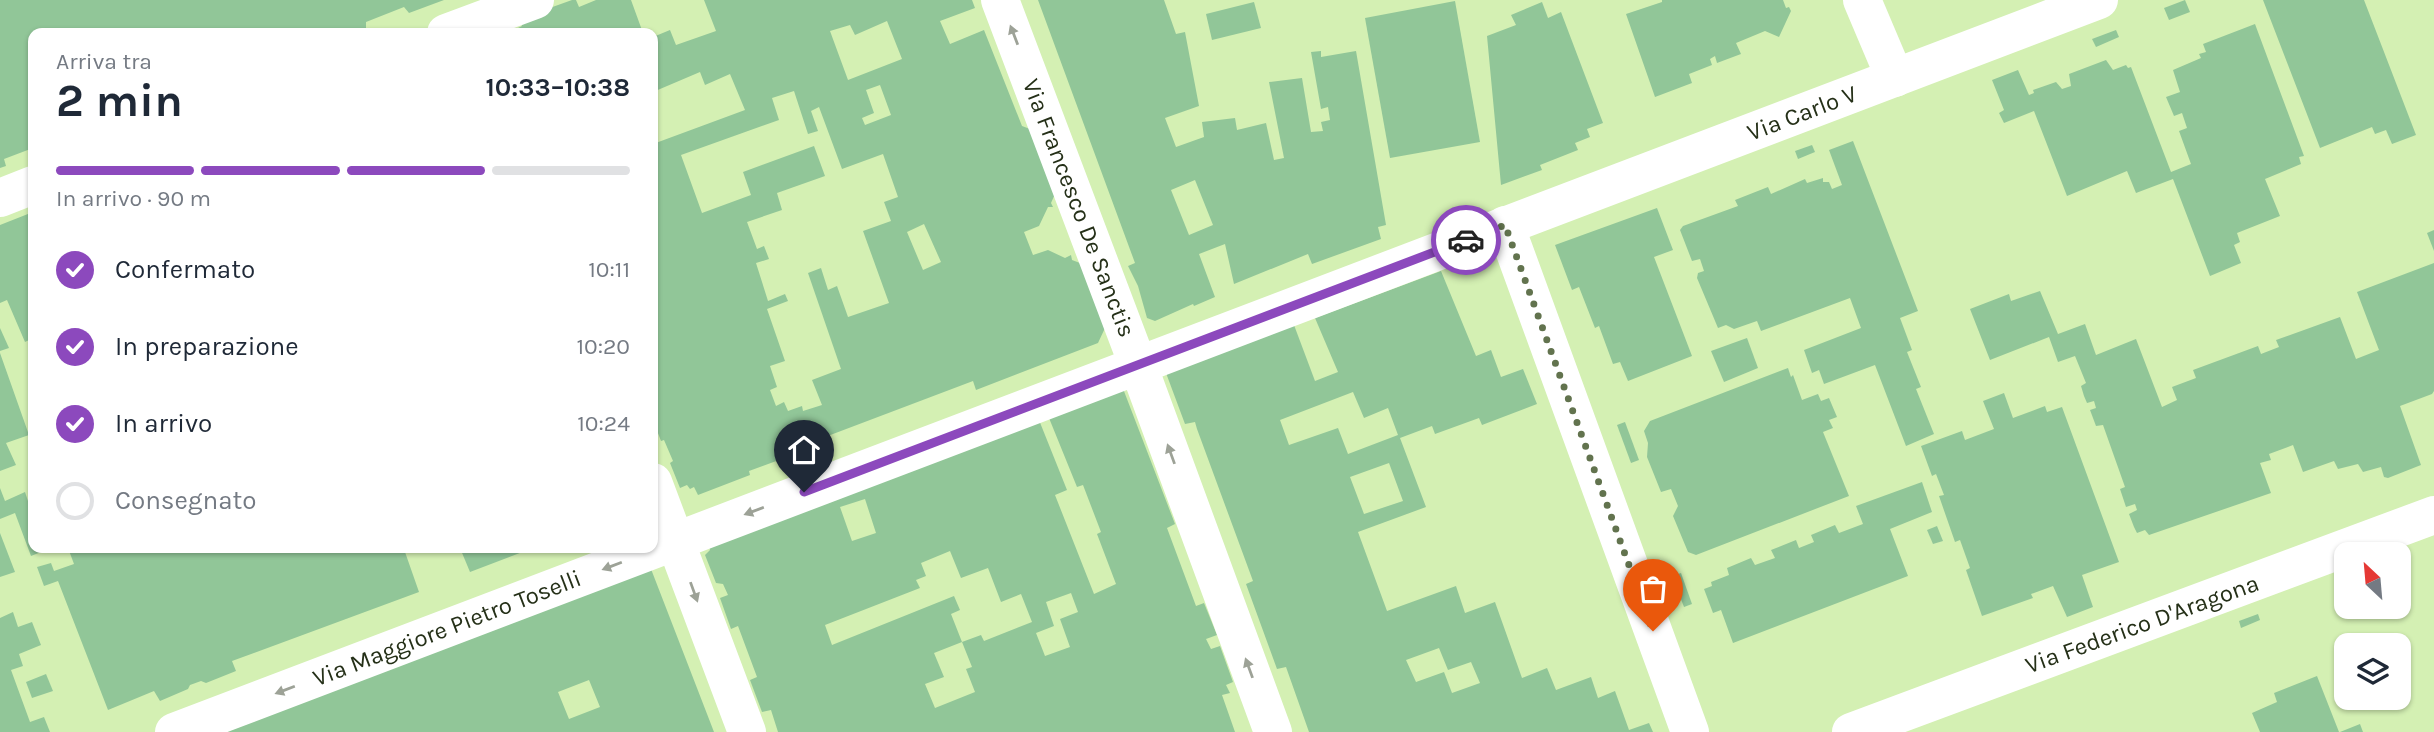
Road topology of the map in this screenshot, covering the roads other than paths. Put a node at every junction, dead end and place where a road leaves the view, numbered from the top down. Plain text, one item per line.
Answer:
1 (535, 0) edge
2 (1000, 0) edge
3 (1862, 0) edge
4 (2099, 0) edge
5 (468, 22) edge
6 (1895, 78) junction
7 (28, 188) edge
8 (0, 198) edge
9 (1505, 225) junction
10 (1138, 365) junction
11 (658, 495) edge
12 (2434, 515) edge
13 (676, 541) junction
14 (658, 548) edge
15 (644, 553) edge
16 (174, 732) edge
17 (747, 732) edge
18 (1273, 732) edge
19 (1690, 732) edge
20 (1851, 732) edge

1 - 5 street
10 -> 2 street, Via Francesco De Sanctis
3 - 6 street
4 - 6 street, Via Carlo V
6 - 9 street, Via Carlo V
7 - 8 street
9 - 10 street, Via Maggiore Pietro Toselli
9 - 19 street
10 -> 13 street, Via Maggiore Pietro Toselli
18 -> 10 street, Via Francesco De Sanctis
11 - 13 street
12 - 20 street, Via Federico D'Aragona
13 -> 14 street, Via Maggiore Pietro Toselli
13 -> 17 street
15 -> 16 street, Via Maggiore Pietro Toselli

